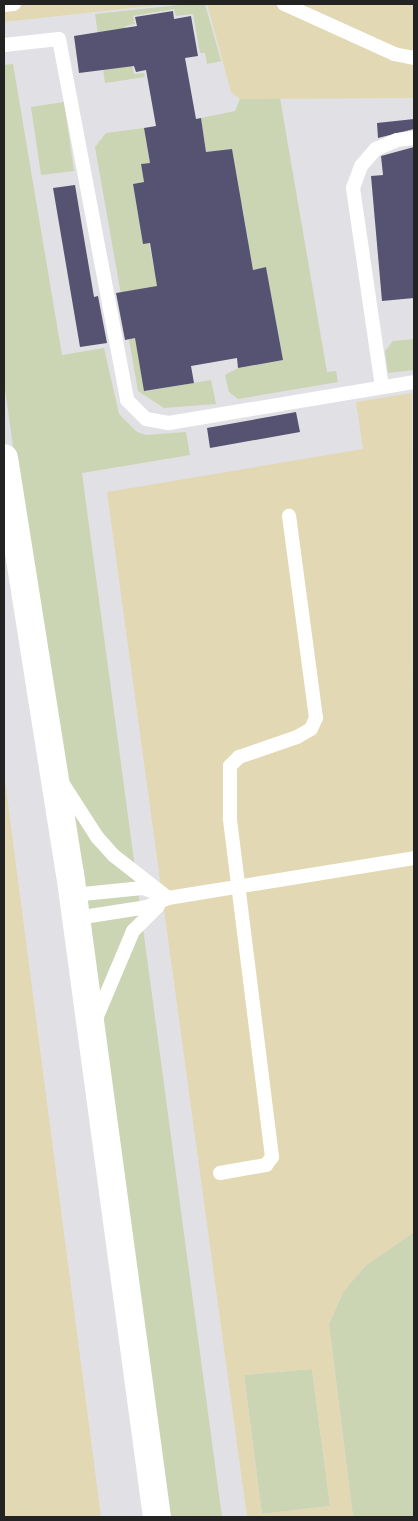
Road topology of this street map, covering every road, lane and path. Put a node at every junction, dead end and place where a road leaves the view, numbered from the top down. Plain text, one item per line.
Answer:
1 (14, 4) edge
2 (284, 4) edge
3 (4, 5) edge
4 (4, 45) edge
5 (414, 58) edge
6 (414, 138) edge
7 (414, 382) edge
8 (382, 387) junction
9 (4, 458) edge
10 (289, 516) dead end
11 (54, 768) junction
12 (414, 858) edge
13 (238, 887) junction
14 (168, 898) junction
15 (75, 906) junction
16 (91, 1030) junction
17 (220, 1173) dead end
18 (157, 1517) edge

1 - 3 lane
2 - 5 lane
4 - 8 lane
6 - 8 lane
7 - 8 lane
9 - 11 street
10 - 13 lane
11 - 14 lane
11 - 15 street
12 - 13 lane
13 - 14 lane
13 - 17 lane
14 - 15 lane
14 - 15 lane
14 - 16 lane
15 - 16 street
16 - 18 street

